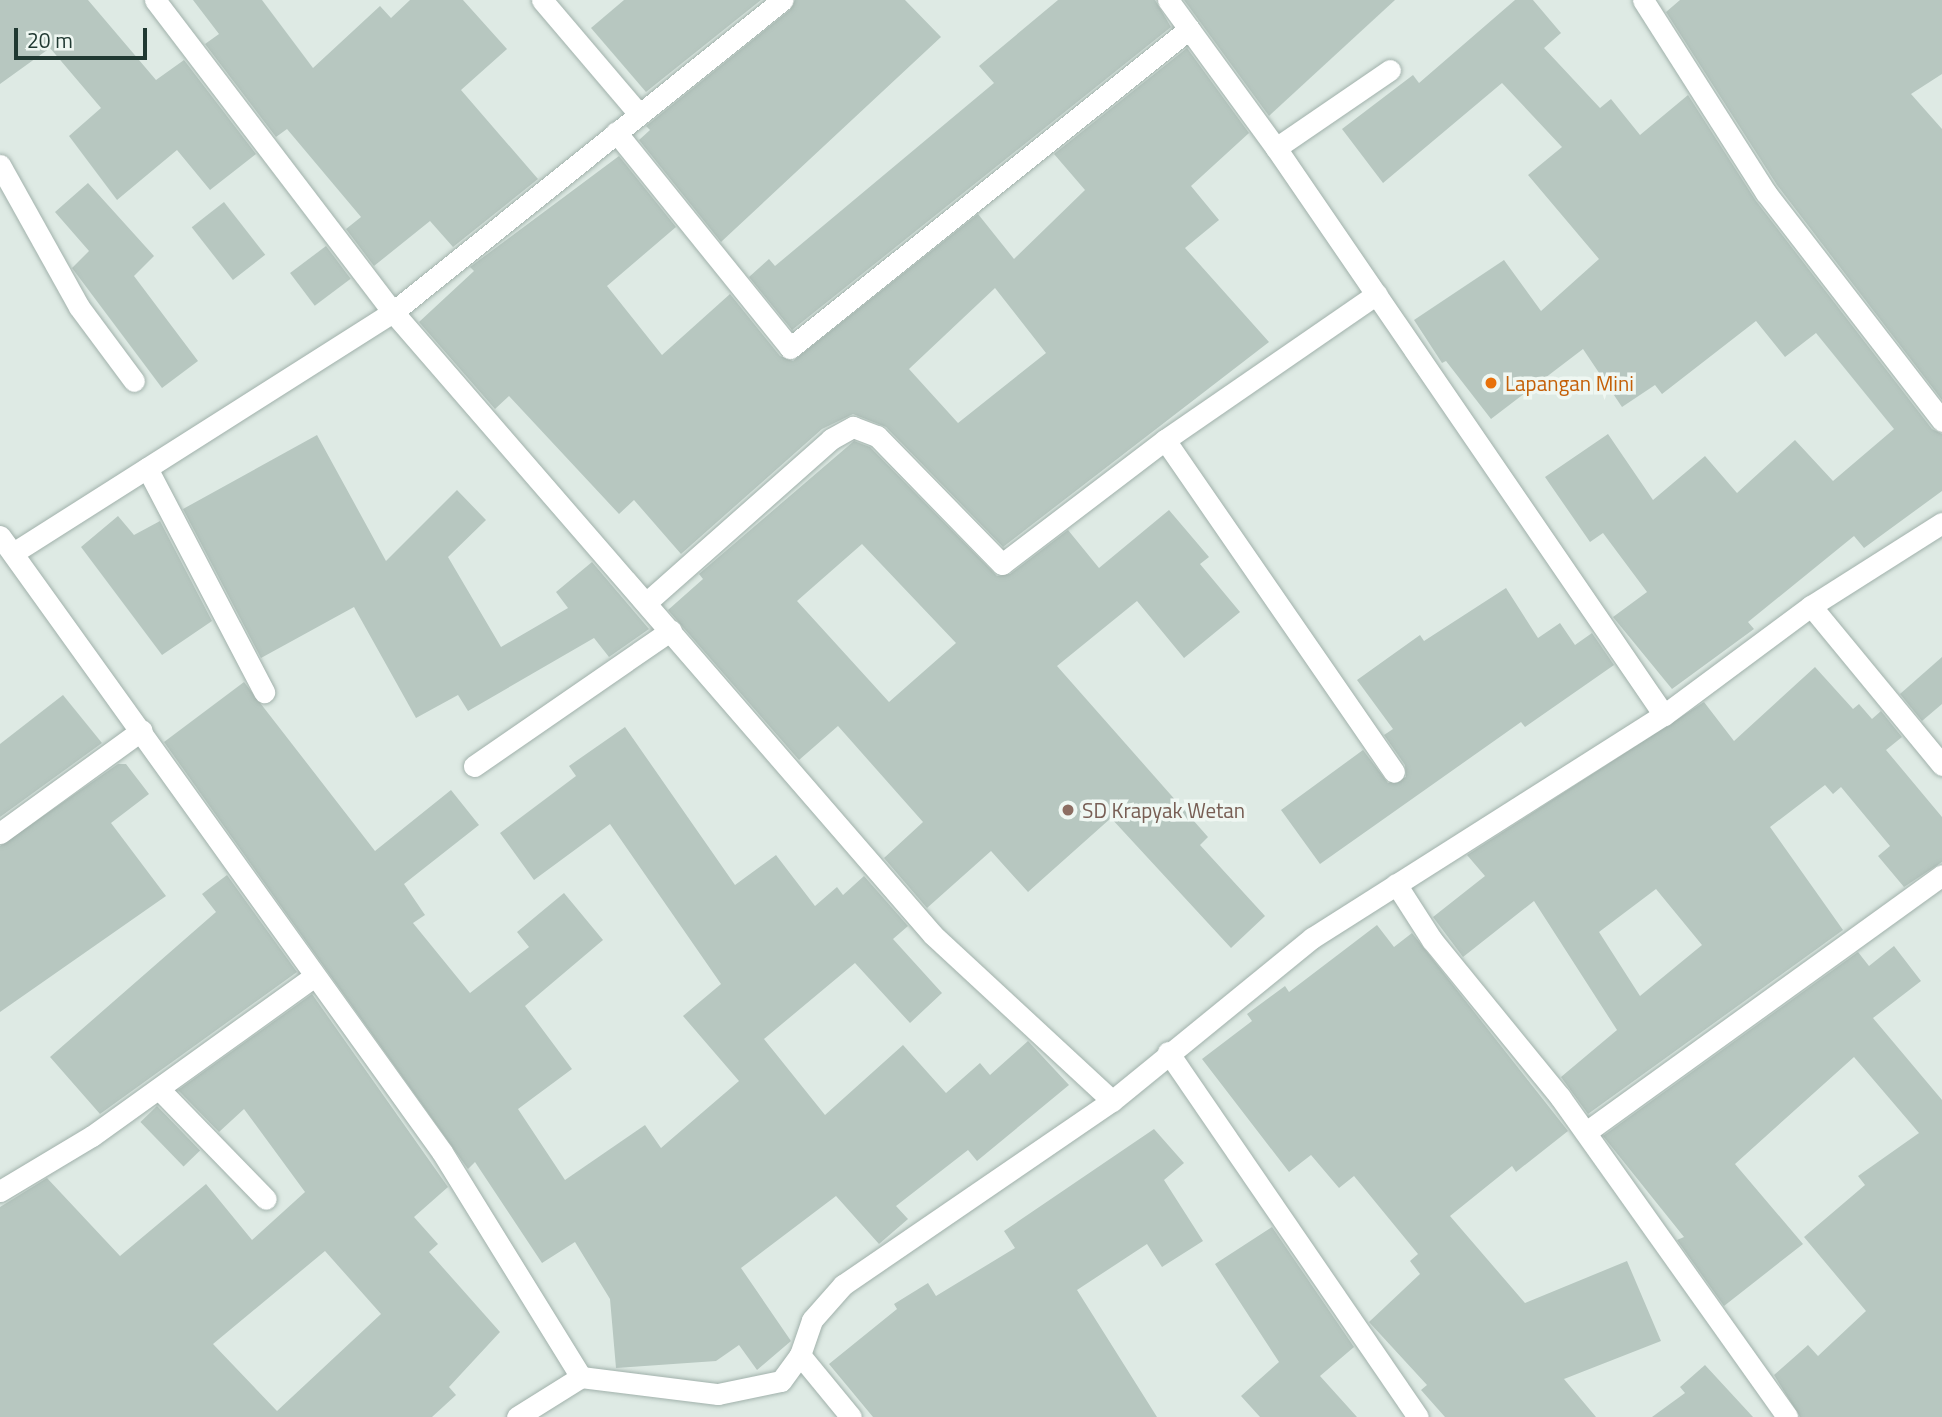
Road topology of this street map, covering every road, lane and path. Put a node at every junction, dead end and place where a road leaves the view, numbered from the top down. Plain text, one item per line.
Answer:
1 (155, 0) edge
2 (542, 0) edge
3 (782, 0) edge
4 (1168, 0) edge
5 (1643, 0) edge
6 (1189, 30) junction
7 (1390, 70) dead end
8 (639, 114) junction
9 (616, 132) junction
10 (1276, 148) junction
11 (0, 165) edge
12 (1377, 294) junction
13 (393, 312) junction
14 (134, 381) dead end
15 (1942, 421) edge
16 (1165, 440) junction
17 (147, 468) junction
18 (1942, 523) edge
19 (0, 536) edge
20 (13, 553) junction
21 (647, 601) junction
22 (1811, 606) junction
23 (671, 630) junction
24 (264, 692) dead end
25 (1664, 715) junction
26 (142, 730) junction
27 (1942, 765) edge
28 (474, 766) dead end
29 (1394, 772) dead end
30 (0, 833) edge
31 (1942, 875) edge
32 (1396, 884) junction
33 (313, 977) junction
34 (1168, 1052) junction
35 (159, 1089) junction
36 (1112, 1101) junction
37 (1586, 1132) junction
38 (0, 1191) edge
39 (266, 1199) dead end
40 (800, 1355) junction
41 (581, 1377) junction
42 (517, 1417) edge
43 (851, 1417) edge
44 (1418, 1417) edge
45 (1787, 1417) edge

1 - 13 street
2 - 8 street
3 - 8 street
4 - 6 street
5 - 15 street
6 - 9 street
6 - 10 street
7 - 10 street
8 - 9 street
9 - 13 street
10 - 12 street
11 - 14 street
12 - 16 street
12 - 25 street
13 - 17 street
13 - 21 street
16 - 21 street
16 - 29 street
17 - 20 street
17 - 24 street
18 - 22 street
19 - 20 street
20 - 26 street
21 - 23 street
22 - 25 street
22 - 27 street
23 - 28 street
23 - 36 street
25 - 32 street
26 - 30 street
26 - 33 street
31 - 37 street
32 - 34 street
32 - 37 street
33 - 35 street
33 - 41 street
34 - 36 street
34 - 44 street
35 - 38 street
35 - 39 street
36 - 40 street
37 - 45 street
40 - 41 street
40 - 43 street
41 - 42 street

